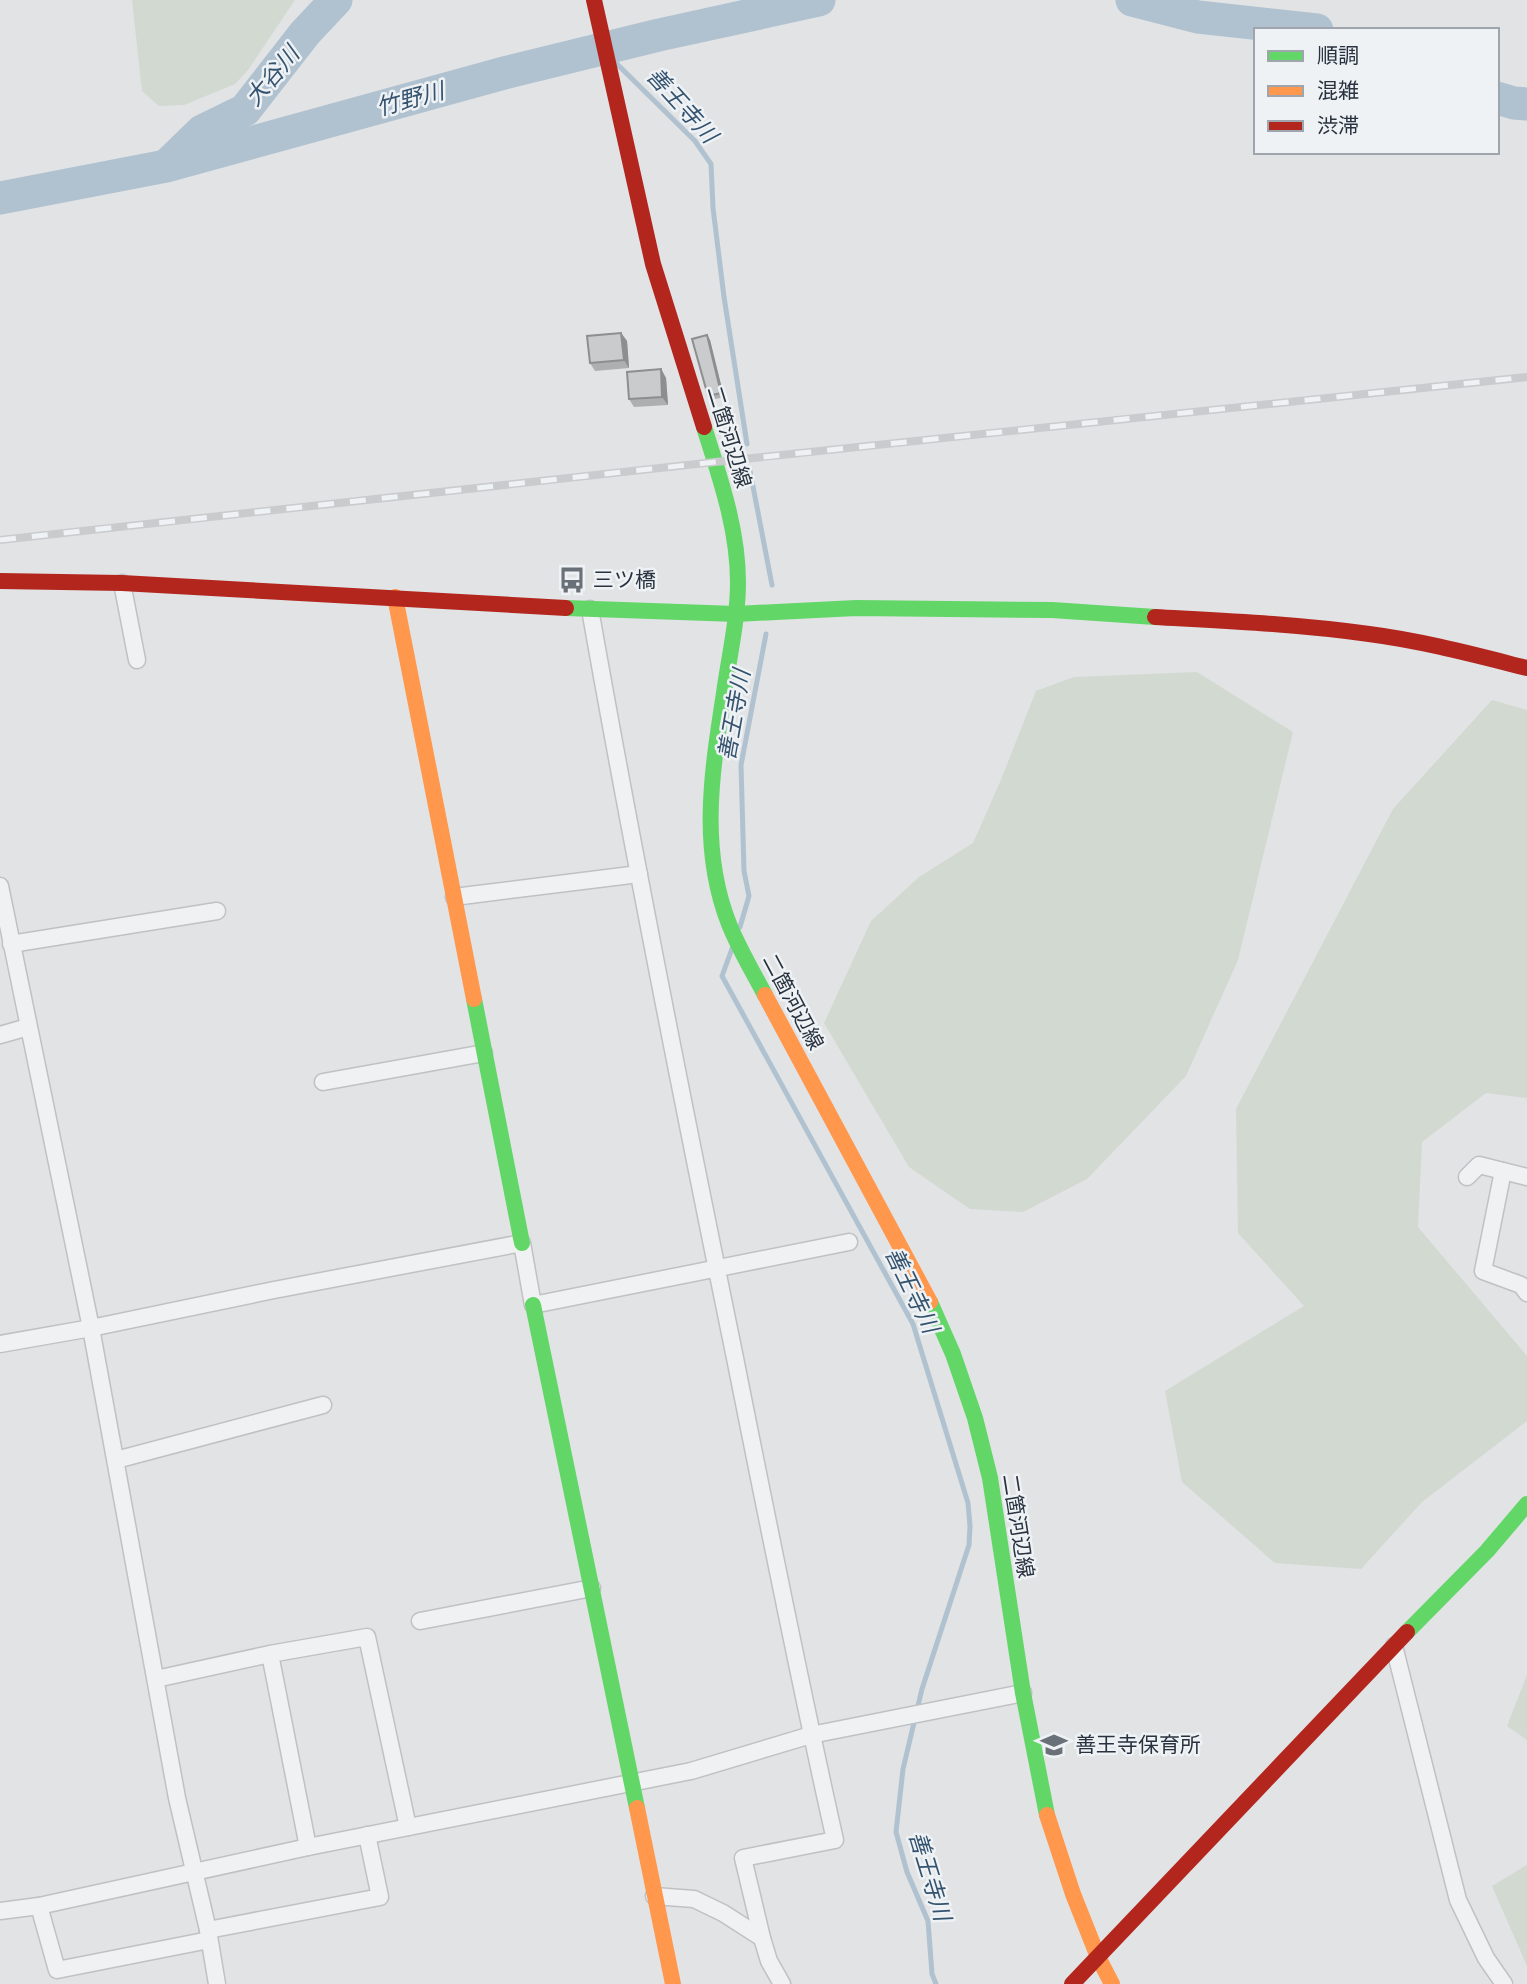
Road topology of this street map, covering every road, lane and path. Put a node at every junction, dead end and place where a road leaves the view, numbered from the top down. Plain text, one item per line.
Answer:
1 (594, 0) edge
2 (0, 581) edge
3 (122, 583) junction
4 (395, 597) junction
5 (590, 609) junction
6 (736, 614) junction
7 (137, 660) dead end
8 (1527, 668) edge
9 (639, 874) junction
10 (0, 886) edge
11 (454, 897) junction
12 (218, 911) dead end
13 (11, 944) junction
14 (28, 1027) junction
15 (0, 1035) edge
16 (484, 1053) junction
17 (323, 1082) dead end
18 (1503, 1171) junction
19 (1467, 1177) dead end
20 (1527, 1177) edge
21 (522, 1242) junction
22 (849, 1242) dead end
23 (717, 1269) junction
24 (1527, 1293) edge
25 (533, 1305) junction
26 (91, 1328) junction
27 (0, 1344) edge
28 (323, 1405) dead end
29 (116, 1460) junction
30 (1527, 1504) edge
31 (592, 1588) junction
32 (419, 1621) dead end
33 (1394, 1646) junction
34 (270, 1654) junction
35 (156, 1679) junction
36 (1023, 1693) junction
37 (811, 1735) junction
38 (632, 1783) junction
39 (408, 1827) junction
40 (367, 1835) junction
41 (308, 1847) junction
42 (194, 1873) junction
43 (654, 1896) junction
44 (39, 1906) junction
45 (0, 1911) edge
46 (208, 1935) junction
47 (762, 1938) junction
48 (1098, 1957) junction
49 (217, 1984) edge
50 (673, 1984) edge
51 (782, 1984) edge
52 (1072, 1984) edge
53 (1112, 1984) edge
54 (1504, 1984) edge

1 - 6 street, 二箇河辺線
2 - 3 street
3 - 4 street
3 - 7 street
4 - 5 street
4 - 11 street
5 - 6 street
5 - 9 street
6 - 8 street
6 - 36 street, 二箇河辺線
9 - 11 street
9 - 23 street
10 - 13 street
11 - 16 street
12 - 13 street
13 - 14 street
14 - 15 street
14 - 26 street
16 - 17 street
16 - 21 street
18 - 19 street
18 - 20 street
18 - 24 street
21 - 25 street
21 - 26 street
22 - 23 street
23 - 25 street
23 - 37 street
25 - 31 street
26 - 27 street
26 - 29 street
28 - 29 street
29 - 35 street
30 - 33 street
31 - 32 street
31 - 38 street
33 - 48 street
33 - 54 street
34 - 35 street
34 - 39 street
34 - 41 street
35 - 42 street
36 - 37 street
36 - 48 street, 二箇河辺線
37 - 38 street
37 - 47 street
38 - 39 street
38 - 43 street
39 - 40 street
40 - 41 street
40 - 46 street
41 - 42 street
42 - 44 street
42 - 46 street
43 - 47 street
43 - 50 street
44 - 45 street
44 - 46 street
46 - 49 street
47 - 51 street
48 - 52 street
48 - 53 street, 二箇河辺線

